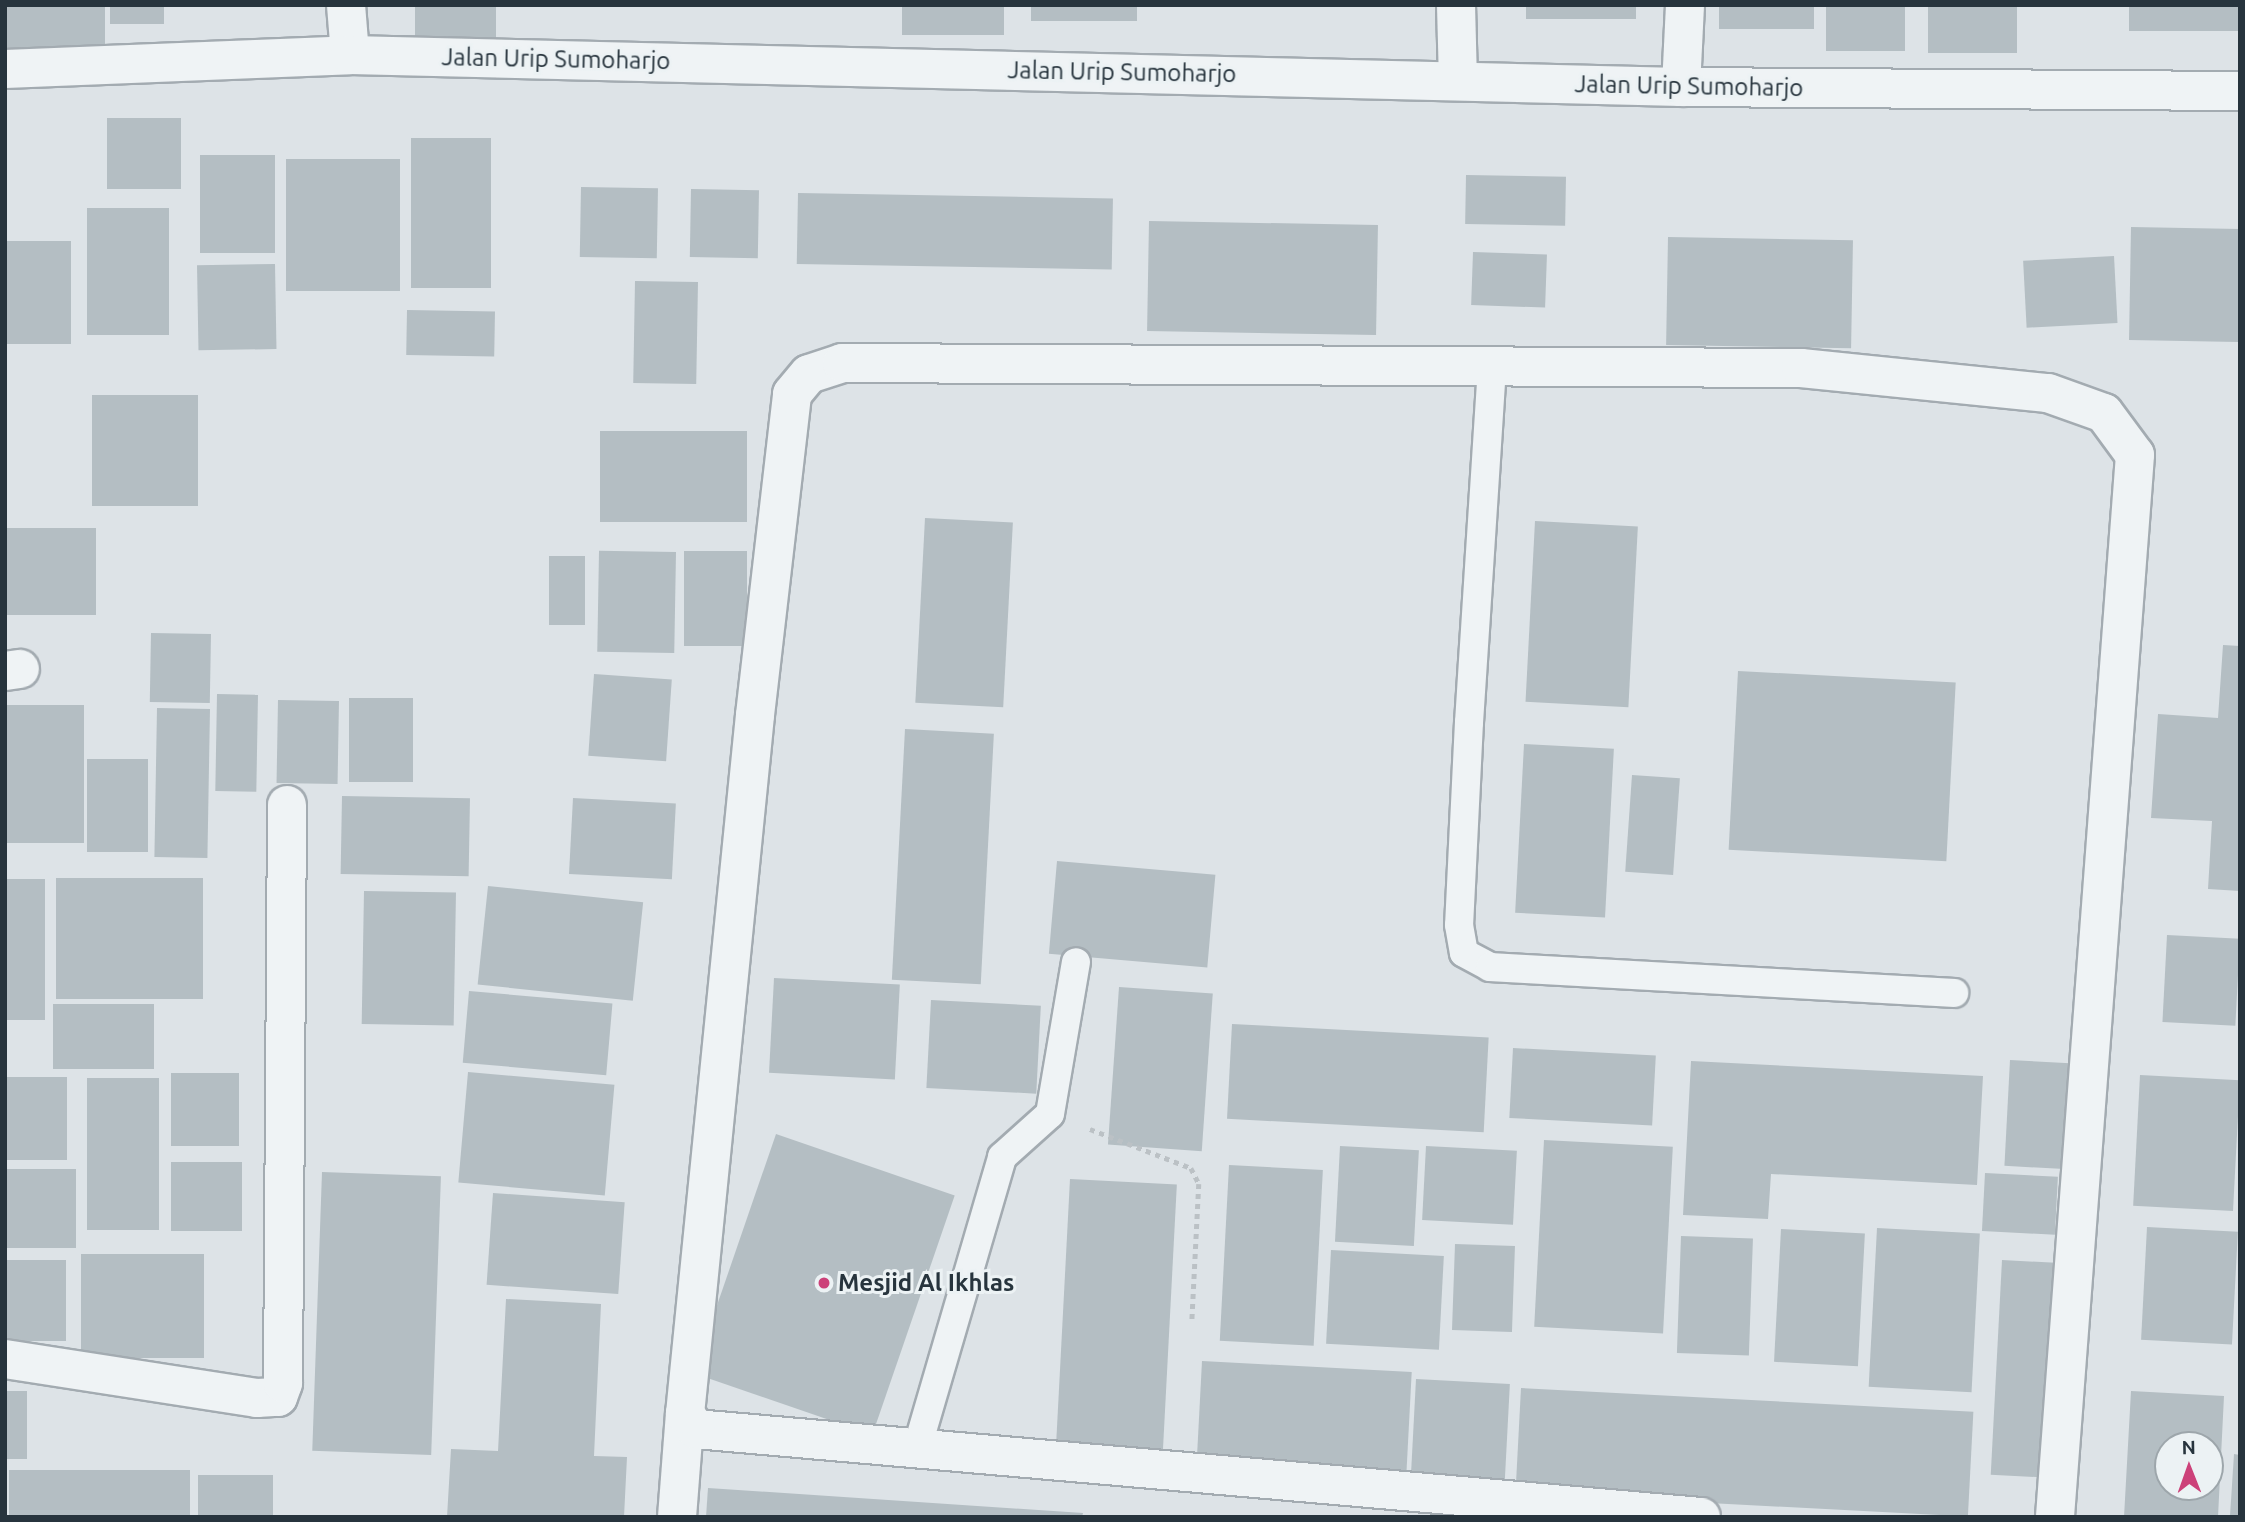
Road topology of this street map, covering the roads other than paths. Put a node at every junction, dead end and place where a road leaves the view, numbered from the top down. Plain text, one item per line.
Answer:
1 (346, 5) edge
2 (1456, 5) edge
3 (1685, 5) edge
4 (350, 55) junction
5 (5, 69) edge
6 (1458, 80) junction
7 (1681, 87) junction
8 (2240, 92) edge
9 (1492, 367) junction
10 (287, 805) dead end
11 (1076, 962) dead end
12 (1954, 993) dead end
13 (5, 1359) edge
14 (685, 1413) junction
15 (918, 1445) junction
16 (677, 1517) edge
17 (1701, 1517) edge
18 (2055, 1517) edge

1 - 4 street
2 - 6 street
3 - 7 street
4 - 5 street, Jalan Urip Sumoharjo
4 - 6 street, Jalan Urip Sumoharjo
6 - 7 street, Jalan Urip Sumoharjo
7 - 8 street, Jalan Urip Sumoharjo
9 - 12 lane
9 - 14 street
9 - 18 street
10 - 13 street
11 - 15 lane
14 - 15 street
14 - 16 street
15 - 17 street

